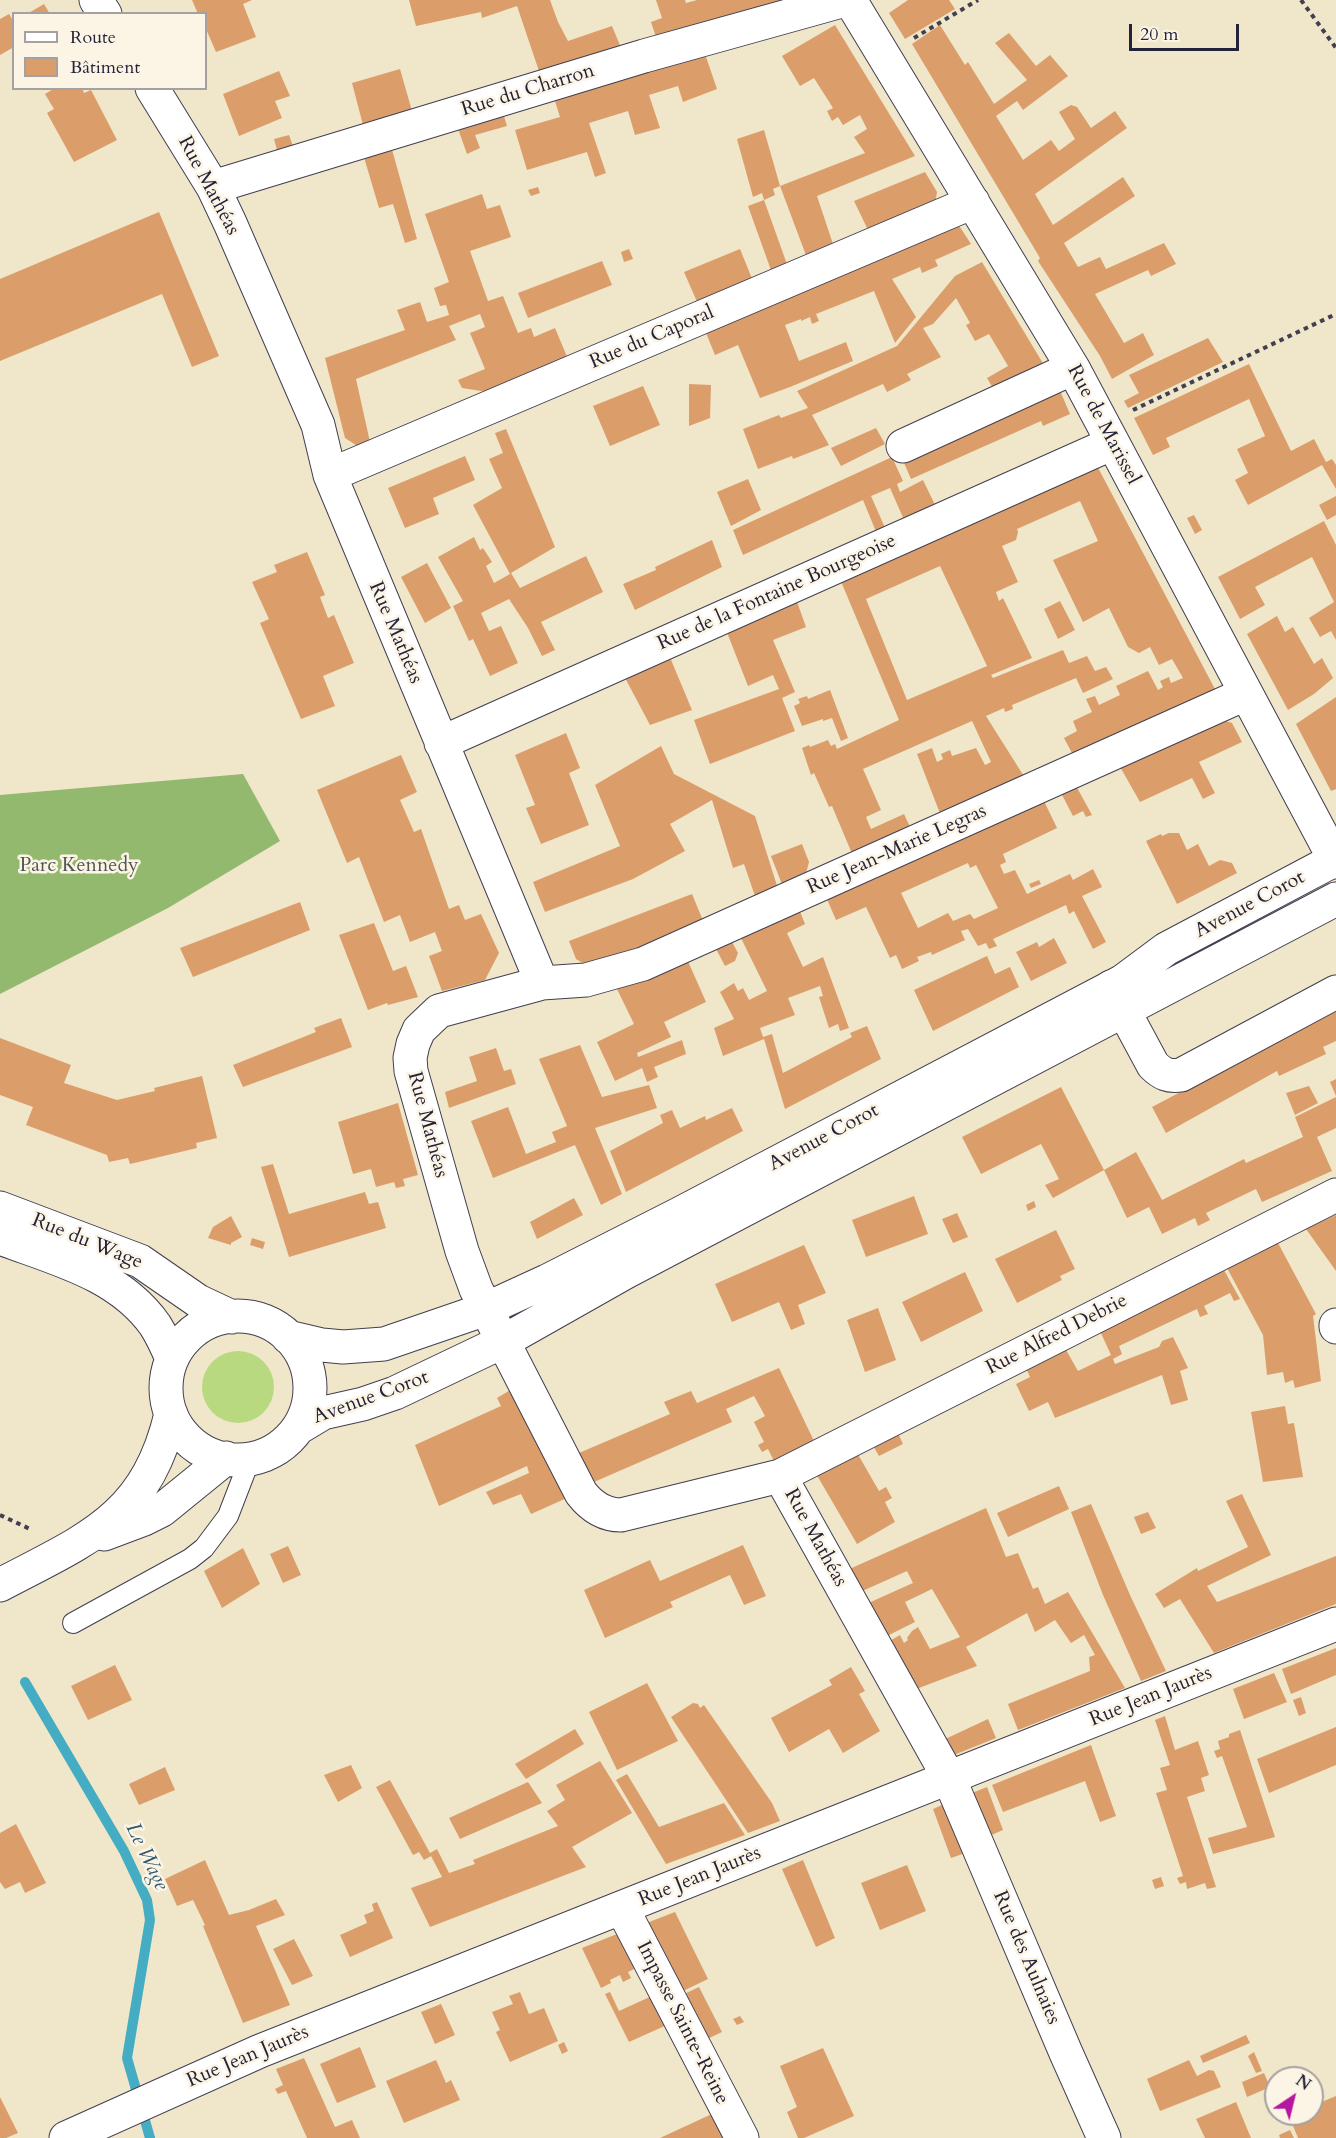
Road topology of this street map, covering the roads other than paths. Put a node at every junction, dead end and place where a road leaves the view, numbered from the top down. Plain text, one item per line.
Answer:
1 (844, 0) edge
2 (850, 0) edge
3 (153, 90) edge
4 (213, 187) junction
5 (973, 202) junction
6 (1073, 368) junction
7 (1108, 434) junction
8 (903, 446) dead end
9 (330, 475) junction
10 (1245, 694) junction
11 (441, 743) junction
12 (1336, 860) edge
13 (1336, 899) edge
14 (542, 983) junction
15 (1336, 992) edge
16 (1117, 999) junction
17 (1336, 1195) edge
18 (0, 1208) edge
19 (0, 1238) edge
20 (486, 1309) junction
21 (232, 1317) junction
22 (288, 1337) junction
23 (504, 1341) junction
24 (172, 1359) junction
25 (171, 1414) junction
26 (297, 1428) junction
27 (238, 1459) junction
28 (780, 1476) junction
29 (82, 1542) junction
30 (0, 1585) edge
31 (73, 1623) dead end
32 (1336, 1624) edge
33 (949, 1778) junction
34 (622, 1908) junction
35 (66, 2138) edge
36 (742, 2138) edge
37 (1104, 2138) edge

1 - 4 street, Rue du Charron
2 - 5 street, Rue de Marissel
3 - 4 street, Rue Mathéas
4 - 9 street, Rue Mathéas
5 - 6 street, Rue de Marissel
5 - 9 street, Rue du Caporal
6 - 7 street, Rue de Marissel
6 - 8 street
7 - 10 street, Rue de Marissel
7 - 11 street, Rue de la Fontaine Bourgeoise
9 - 11 street, Rue Mathéas
10 - 12 street, Rue de Marissel
10 - 14 street, Rue Jean-Marie Legras
11 - 14 street, Rue Mathéas
12 - 16 street, Avenue Corot
13 - 16 street, Avenue Corot
14 - 20 street, Rue Mathéas
15 - 16 street
16 - 20 street, Avenue Corot
16 - 23 street, Avenue Corot
17 - 28 street, Rue Alfred Debrie
18 - 21 street, Rue du Wage
19 - 24 street, Rue du Wage
20 - 22 street, Avenue Corot
20 - 23 street, Rue Mathéas
21 - 22 street, Avenue Corot
21 - 24 street, Avenue Corot
22 - 26 street, Avenue Corot
23 - 26 street, Avenue Corot
23 - 28 street, Rue Mathéas
24 - 25 street, Avenue Corot
25 - 27 street, Avenue Corot
25 - 29 street, Avenue Corot
26 - 27 street, Avenue Corot
27 - 29 street, Avenue Corot
27 - 31 lane
28 - 33 street, Rue Mathéas
29 - 30 street, Avenue Corot
32 - 33 street, Rue Jean Jaurès
33 - 34 street, Rue Jean Jaurès
33 - 37 street, Rue des Aulnaies
34 - 35 street, Rue Jean Jaurès
34 - 36 street, Impasse Sainte-Reine

